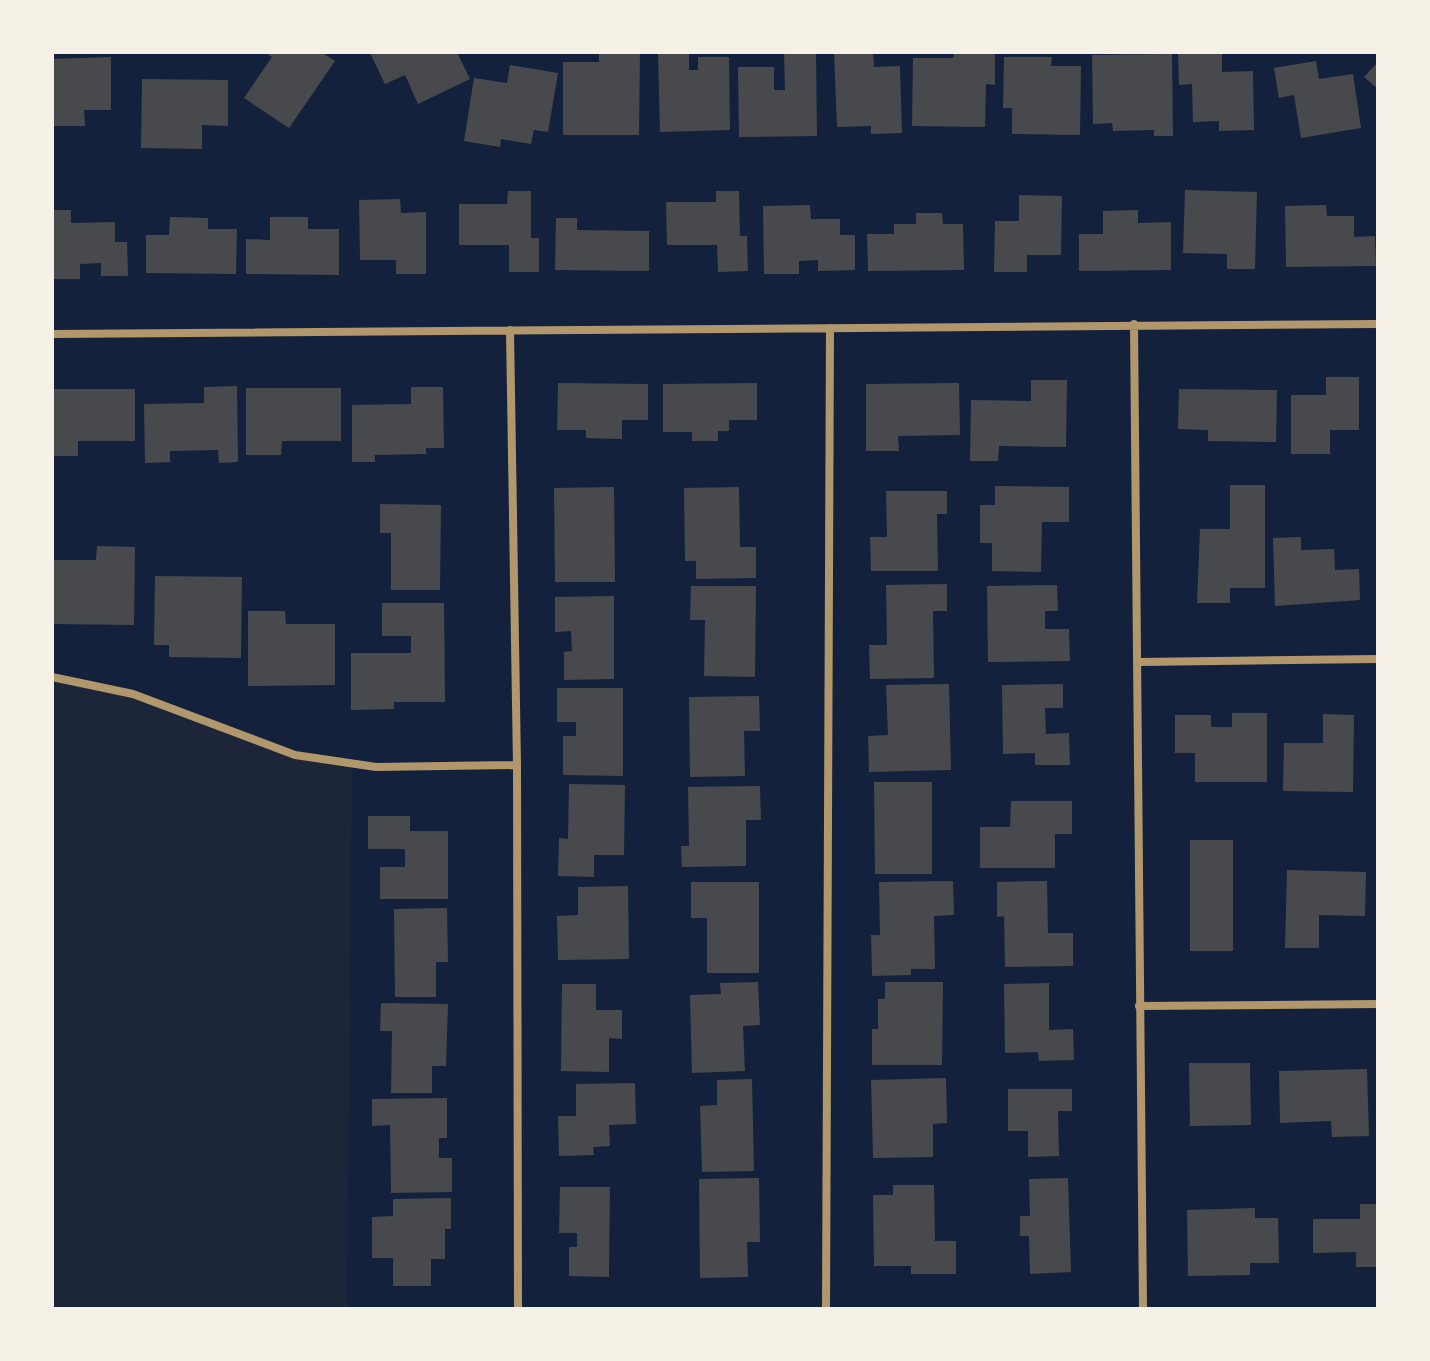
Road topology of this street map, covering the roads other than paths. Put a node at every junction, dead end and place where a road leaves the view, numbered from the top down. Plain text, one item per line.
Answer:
1 (1134, 324) junction
2 (1378, 324) edge
3 (830, 328) junction
4 (510, 330) junction
5 (52, 334) edge
6 (1378, 659) edge
7 (1139, 662) junction
8 (52, 677) edge
9 (517, 765) junction
10 (1378, 1004) edge
11 (1139, 1006) junction
12 (518, 1309) edge
13 (826, 1309) edge
14 (1143, 1309) edge

1 - 2 street
1 - 3 street
1 - 7 street
3 - 4 street
3 - 13 street
4 - 5 street
4 - 9 street
6 - 7 street
7 - 11 street
8 - 9 street
9 - 12 street
10 - 11 street
11 - 14 street

